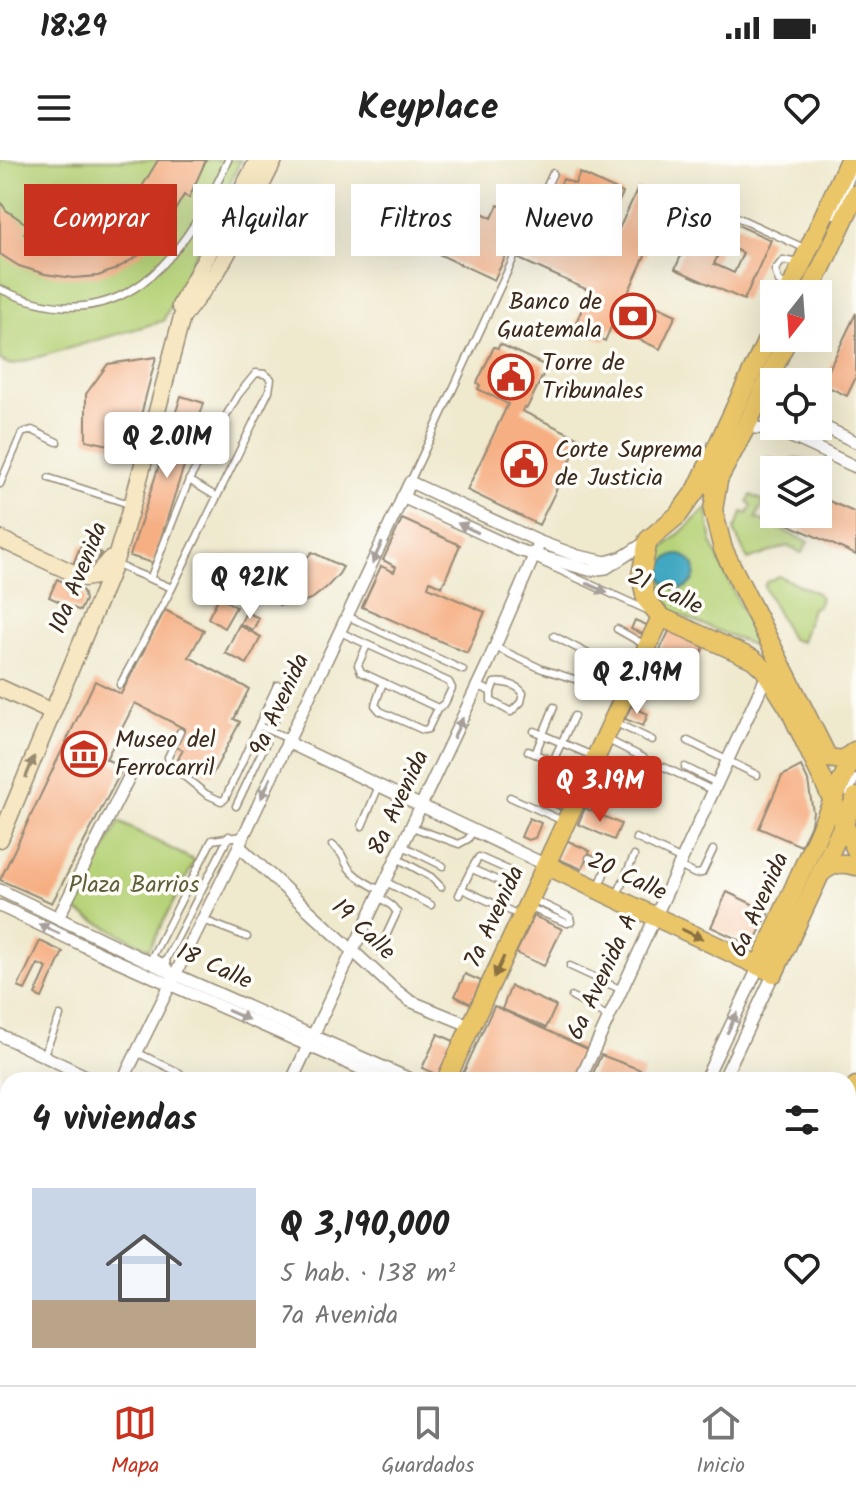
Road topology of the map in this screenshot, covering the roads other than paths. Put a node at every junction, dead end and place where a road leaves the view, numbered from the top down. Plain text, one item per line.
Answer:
1 (228, 160) edge
2 (258, 160) edge
3 (274, 160) edge
4 (849, 160) edge
5 (856, 167) edge
6 (553, 173) dead end
7 (856, 194) edge
8 (740, 222) edge
9 (804, 257) junction
10 (799, 280) edge
11 (802, 280) edge
12 (803, 280) edge
13 (0, 289) edge
14 (764, 352) edge
15 (770, 352) edge
16 (783, 352) edge
17 (832, 431) edge
18 (733, 433) junction
19 (57, 442) dead end
20 (856, 442) edge
21 (856, 467) edge
22 (49, 478) dead end
23 (189, 480) junction
24 (718, 481) junction
25 (410, 482) junction
26 (0, 484) edge
27 (217, 497) junction
28 (402, 497) junction
29 (126, 503) junction
30 (0, 539) edge
31 (540, 542) junction
32 (646, 549) junction
33 (534, 557) junction
34 (623, 557) junction
35 (114, 564) junction
36 (79, 576) junction
37 (150, 579) junction
38 (172, 588) junction
39 (347, 616) junction
40 (661, 617) junction
41 (85, 629) junction
42 (617, 629) dead end
43 (340, 632) junction
44 (554, 636) dead end
45 (765, 637) junction
46 (367, 645) junction
47 (647, 646) junction
48 (495, 647) junction
49 (463, 670) dead end
50 (635, 673) junction
51 (767, 675) junction
52 (383, 682) junction
53 (120, 685) dead end
54 (478, 685) junction
55 (0, 688) edge
56 (688, 691) dead end
57 (491, 692) junction
58 (625, 695) junction
59 (554, 707) dead end
60 (438, 708) junction
61 (790, 710) junction
62 (52, 712) junction
63 (574, 716) dead end
64 (613, 721) junction
65 (261, 723) junction
66 (534, 731) dead end
67 (180, 732) dead end
68 (256, 734) junction
69 (543, 735) junction
70 (604, 739) junction
71 (288, 740) junction
72 (652, 740) dead end
73 (688, 741) dead end
74 (562, 743) junction
75 (856, 750) edge
76 (596, 757) junction
77 (644, 758) dead end
78 (553, 761) junction
79 (728, 761) junction
80 (664, 767) dead end
81 (685, 767) dead end
82 (757, 775) dead end
83 (587, 776) junction
84 (129, 777) dead end
85 (379, 786) junction
86 (716, 787) junction
87 (854, 789) edge
88 (510, 797) dead end
89 (236, 806) dead end
90 (422, 806) junction
91 (5, 811) edge
92 (839, 813) junction
93 (566, 822) junction
94 (362, 826) dead end
95 (412, 827) junction
96 (473, 831) junction
97 (229, 836) junction
98 (636, 838) dead end
99 (0, 839) edge
100 (241, 841) junction
101 (332, 845) dead end
102 (403, 846) junction
103 (713, 850) dead end
104 (856, 850) edge
105 (634, 856) dead end
106 (397, 858) junction
107 (589, 858) dead end
108 (680, 863) junction
109 (546, 865) junction
110 (443, 866) dead end
111 (856, 866) edge
112 (472, 869) junction
113 (820, 874) junction
114 (441, 887) dead end
115 (597, 889) junction
116 (0, 890) edge
117 (382, 890) junction
118 (615, 898) junction
119 (431, 905) dead end
120 (0, 906) edge
121 (526, 907) junction
122 (656, 917) junction
123 (58, 918) junction
124 (201, 919) junction
125 (247, 937) dead end
126 (353, 951) junction
127 (379, 951) dead end
128 (165, 963) junction
129 (570, 966) dead end
130 (766, 969) junction
131 (171, 979) junction
132 (622, 990) junction
133 (572, 997) dead end
134 (60, 1016) dead end
135 (609, 1017) junction
136 (471, 1026) junction
137 (0, 1035) edge
138 (311, 1040) junction
139 (136, 1052) junction
140 (43, 1056) junction
141 (77, 1072) edge
142 (127, 1072) edge
143 (178, 1072) edge
144 (296, 1072) edge
145 (371, 1072) edge
146 (392, 1072) edge
147 (450, 1072) edge
148 (584, 1072) edge
149 (709, 1072) edge
150 (726, 1072) edge

1 - 13 lane
2 - 29 main road, 10a Avenida
3 - 35 main road, 10a Avenida
4 - 9 main road
5 - 11 lane
6 - 25 lane, 9a Avenida
7 - 12 main road
8 - 9 lane
9 - 10 main road
14 - 18 main road
15 - 18 lane
16 - 18 main road
17 - 20 street
18 - 21 street
18 - 24 main road
18 - 32 main road
19 - 26 lane
22 - 29 lane
23 - 27 lane
23 - 27 lane
23 - 37 lane
24 - 32 main road
24 - 45 main road, 21 Calle
25 - 28 street, 9a Avenida
25 - 31 street, 21 Calle
27 - 38 lane
33 -> 28 street, 21 Calle
28 -> 39 street, 9a Avenida
29 - 36 main road, 10a Avenida
30 - 36 main road
31 - 33 street, 8a Avenida
31 - 34 street, 21 Calle
32 - 34 street, 21 Calle
32 - 40 main road
33 - 34 street, 21 Calle
33 -> 40 lane, 21 Calle
33 - 48 street, 8a Avenida
35 - 37 lane
35 - 41 main road, 10a Avenida
36 - 41 main road
37 - 38 lane
38 - 53 lane
39 - 43 street, 9a Avenida
39 - 49 lane
40 - 47 main road, 7a Avenida
40 - 51 main road, 21 Calle
41 - 62 main road, 10a Avenida
42 - 47 lane
43 - 46 lane
43 - 71 street, 9a Avenida
44 - 50 lane
45 - 61 main road
45 - 75 main road, 21 Calle
46 - 52 lane
46 - 60 lane
47 - 50 main road, 7a Avenida
48 - 54 street, 8a Avenida
48 - 58 lane
50 - 56 lane
50 - 58 main road, 7a Avenida
51 - 61 main road, 21 Calle
51 - 79 street, 6a Avenida A
52 - 60 lane
52 - 60 lane
54 - 57 lane
90 -> 54 street, 8a Avenida
55 - 62 main road
57 - 57 lane
58 - 64 main road, 7a Avenida
59 - 69 lane
61 - 92 main road, 21 Calle
91 -> 62 main road, 10a Avenida
63 - 74 lane
64 - 70 main road, 7a Avenida
64 - 72 lane
65 - 65 lane
65 - 68 lane
65 - 71 lane
66 - 69 lane
67 - 68 lane
68 - 89 lane
69 - 74 lane
69 - 78 lane
70 - 76 main road, 7a Avenida
70 - 77 lane
71 - 85 street, 20 Calle
71 -> 100 street, 9a Avenida
73 - 79 lane
74 - 76 lane
74 - 78 lane
75 - 87 main road, 6a Avenida
76 - 83 main road, 7a Avenida
78 - 83 lane
79 - 82 lane
79 - 86 street, 6a Avenida A
80 - 86 lane
81 - 86 lane
83 - 93 main road, 7a Avenida
84 - 123 street
85 - 90 street, 20 Calle
85 - 94 lane
86 - 108 street, 6a Avenida A
87 - 92 main road, 6a Avenida
87 - 92 main road, 6a Avenida
88 - 93 lane
90 - 95 street, 8a Avenida
90 - 96 street, 20 Calle
91 - 99 main road, 10a Avenida
92 - 104 main road, 21 Calle
92 - 113 main road, 6a Avenida
92 - 130 main road, 6a Avenida
93 - 109 main road, 7a Avenida
95 - 96 lane
95 - 102 street, 8a Avenida
96 - 109 street, 20 Calle
97 - 100 lane
97 - 128 lane
97 - 128 lane
98 - 108 lane
100 - 124 street, 9a Avenida
100 - 126 street, 19 Calle
101 - 117 lane
102 - 106 street, 8a Avenida
102 - 110 lane
103 - 108 lane
105 - 118 lane
106 - 114 lane
106 - 117 street, 8a Avenida
107 - 115 lane
108 - 122 street, 6a Avenida A
109 - 115 main road, 20 Calle
109 - 121 main road, 7a Avenida
111 - 113 main road
112 - 112 lane
112 - 121 lane
113 - 130 main road, 6a Avenida
115 - 118 main road, 20 Calle
116 - 123 street, 18 Calle
117 - 119 lane
117 - 126 street, 8a Avenida
117 - 127 lane
118 - 122 main road, 20 Calle
131 -> 120 street, 18 Calle
121 - 121 lane
121 -> 136 main road, 7a Avenida
122 -> 130 main road, 20 Calle
122 - 132 street, 6a Avenida A
123 - 131 street, 18 Calle
124 - 125 lane
124 - 131 street, 9a Avenida
126 - 136 street, 19 Calle
126 - 138 street, 8a Avenida
128 - 131 lane
129 - 132 lane
149 -> 130 street, 6a Avenida
130 - 150 street, 6a Avenida
131 - 138 street, 18 Calle
131 - 139 street, 9a Avenida
132 - 135 street, 6a Avenida A
133 - 135 lane
134 - 140 lane
135 - 148 street, 6a Avenida A
136 - 147 main road, 7a Avenida
137 - 140 street
138 - 144 street, 8a Avenida
138 - 145 street, 18 Calle
138 - 146 street, 18 Calle
139 - 142 street, 9a Avenida
139 - 143 lane
140 - 141 street

